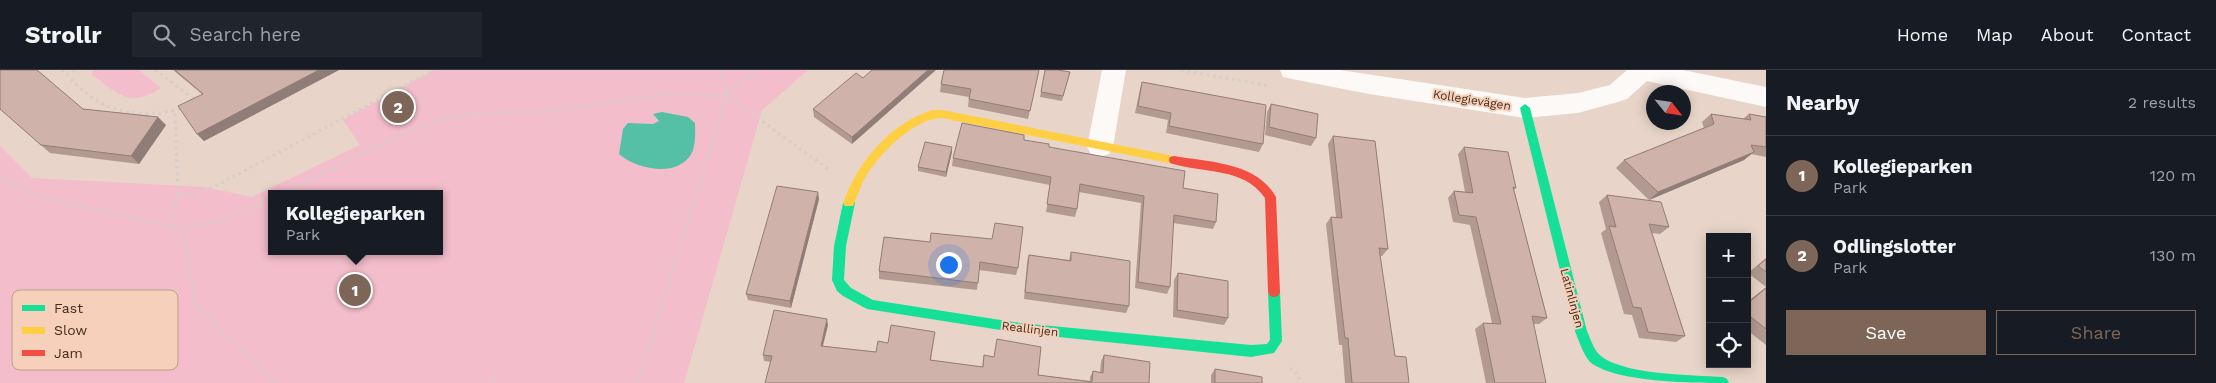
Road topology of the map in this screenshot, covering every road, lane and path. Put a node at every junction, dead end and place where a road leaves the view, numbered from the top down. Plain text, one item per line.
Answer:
1 (62, 70) edge
2 (75, 70) edge
3 (155, 70) edge
4 (434, 70) edge
5 (721, 70) edge
6 (755, 70) edge
7 (1114, 70) edge
8 (1292, 70) edge
9 (1644, 70) edge
10 (67, 75) junction
11 (202, 96) edge
12 (727, 96) junction
13 (1766, 97) edge
14 (195, 100) junction
15 (1525, 108) junction
16 (176, 112) junction
17 (1100, 146) junction
18 (0, 178) edge
19 (298, 185) junction
20 (852, 186) junction
21 (288, 190) edge
22 (301, 190) edge
23 (178, 196) junction
24 (268, 200) edge
25 (170, 226) junction
26 (182, 229) junction
27 (495, 375) dead end
28 (276, 383) edge
29 (492, 383) edge
30 (637, 383) edge
31 (1723, 383) edge

1 - 10 path
2 - 10 path
3 - 14 path
4 - 23 path
5 - 12 path
6 - 12 path
7 - 17 street
8 - 15 street, Kollegievägen
9 - 13 street
9 - 15 street, Kollegievägen
10 - 16 path
11 - 14 path
12 - 19 path
12 - 20 path
12 - 30 path
14 - 16 path
15 - 31 street, Latinlinjen
16 - 23 path
17 - 20 street, Reallinjen
17 - 20 street, Reallinjen
18 - 25 path
19 - 21 path
19 - 22 path
23 - 25 path
24 - 26 path
25 - 26 path
26 - 28 path
27 - 29 path

